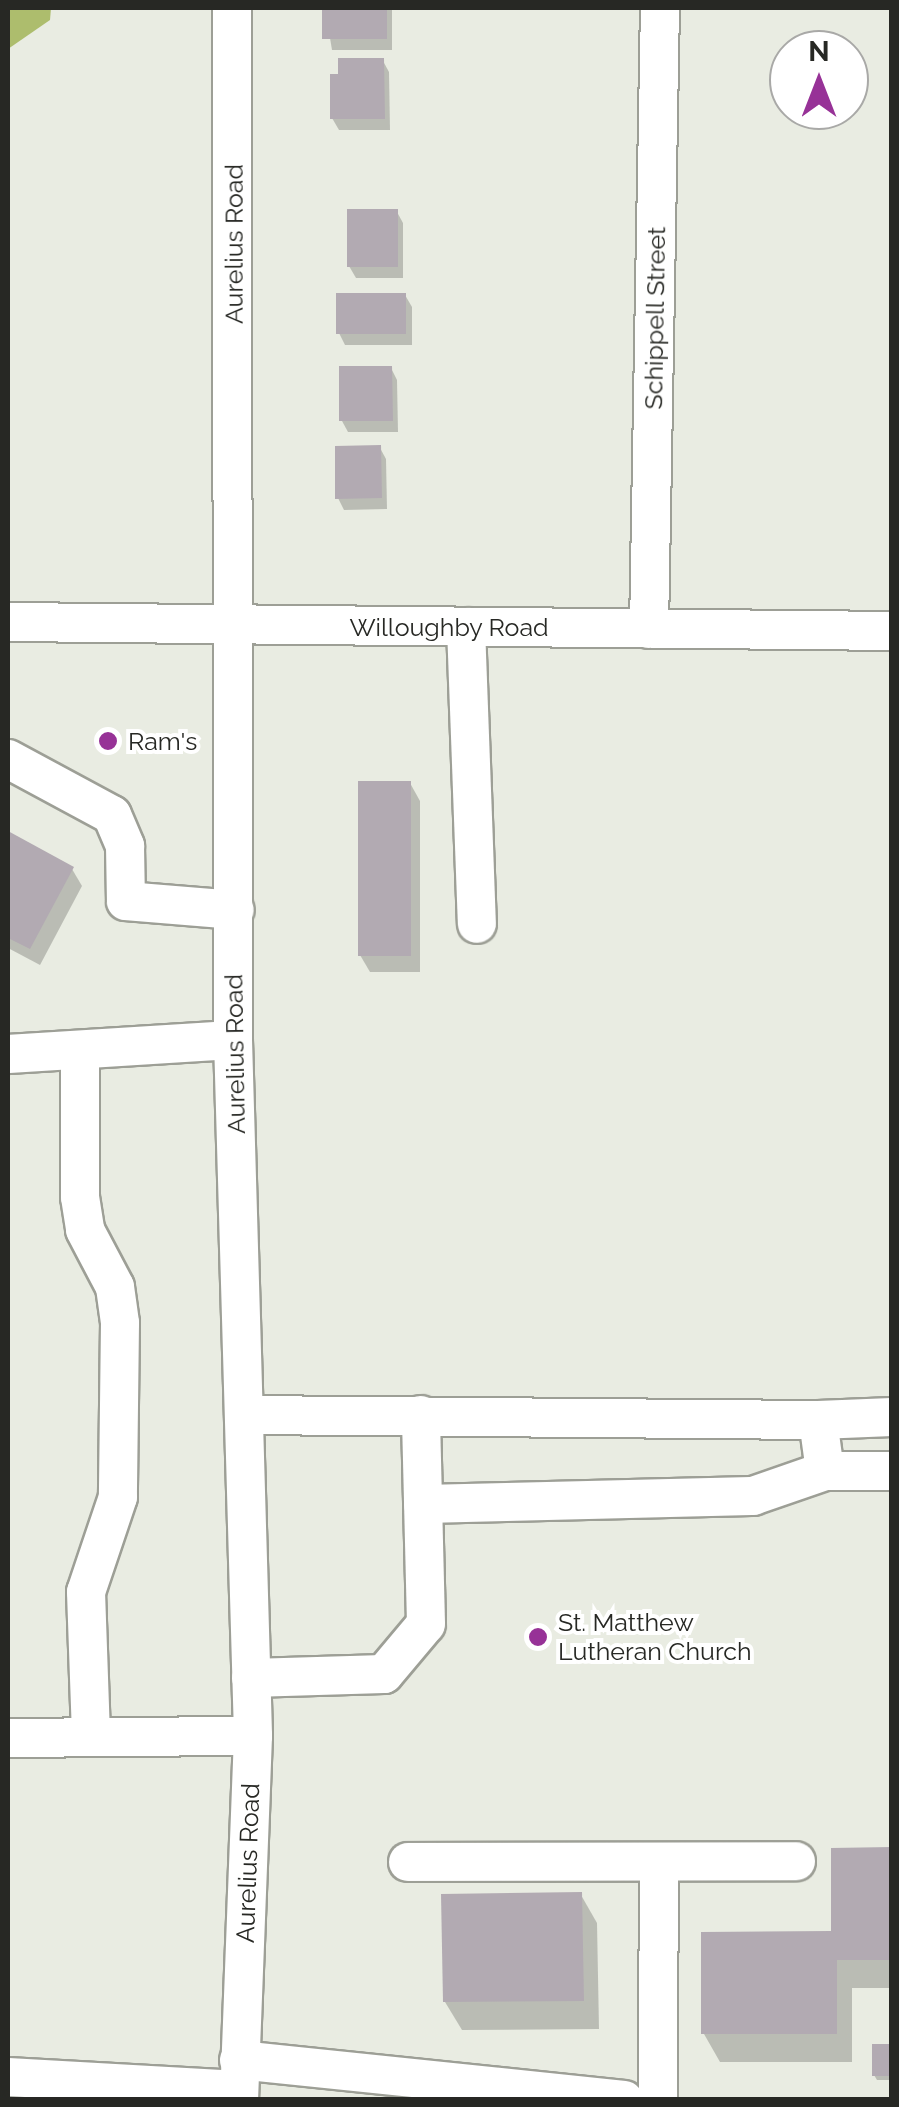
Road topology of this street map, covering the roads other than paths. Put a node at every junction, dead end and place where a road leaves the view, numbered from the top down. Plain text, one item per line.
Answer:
1 (232, 8) edge
2 (660, 8) edge
3 (8, 622) edge
4 (237, 625) junction
5 (466, 627) junction
6 (649, 629) junction
7 (892, 631) edge
8 (8, 759) edge
9 (235, 910) junction
10 (476, 924) dead end
11 (234, 1040) junction
12 (8, 1054) edge
13 (80, 1054) junction
14 (244, 1415) junction
15 (421, 1415) junction
16 (892, 1418) edge
17 (818, 1420) junction
18 (825, 1471) junction
19 (892, 1471) edge
20 (423, 1504) junction
21 (252, 1678) junction
22 (253, 1736) junction
23 (90, 1737) junction
24 (8, 1738) edge
25 (408, 1862) dead end
26 (796, 1862) dead end
27 (659, 1863) junction
28 (8, 2078) edge
29 (239, 2083) edge
30 (624, 2100) edge
31 (658, 2100) edge

1 - 4 street, Aurelius Road
2 - 6 street, Schippell Street
3 - 4 street, Willoughby Road
4 - 5 street, Willoughby Road
4 - 9 street, Aurelius Road
5 - 6 street, Willoughby Road
5 - 10 street
6 - 7 street, Willoughby Road
8 - 9 street
9 - 11 street, Aurelius Road
11 - 13 street
11 - 14 street, Aurelius Road
12 - 13 street
13 - 23 street
14 - 15 street
14 - 21 street, Aurelius Road
15 - 17 street
15 - 20 street
16 - 17 street
17 - 18 street
18 - 19 street
18 - 20 street
20 - 21 street
21 - 22 street, Aurelius Road
22 - 23 street
22 - 29 street, Aurelius Road
23 - 24 street
25 - 27 street
26 - 27 street
27 - 31 street
28 - 29 street
29 - 30 street

